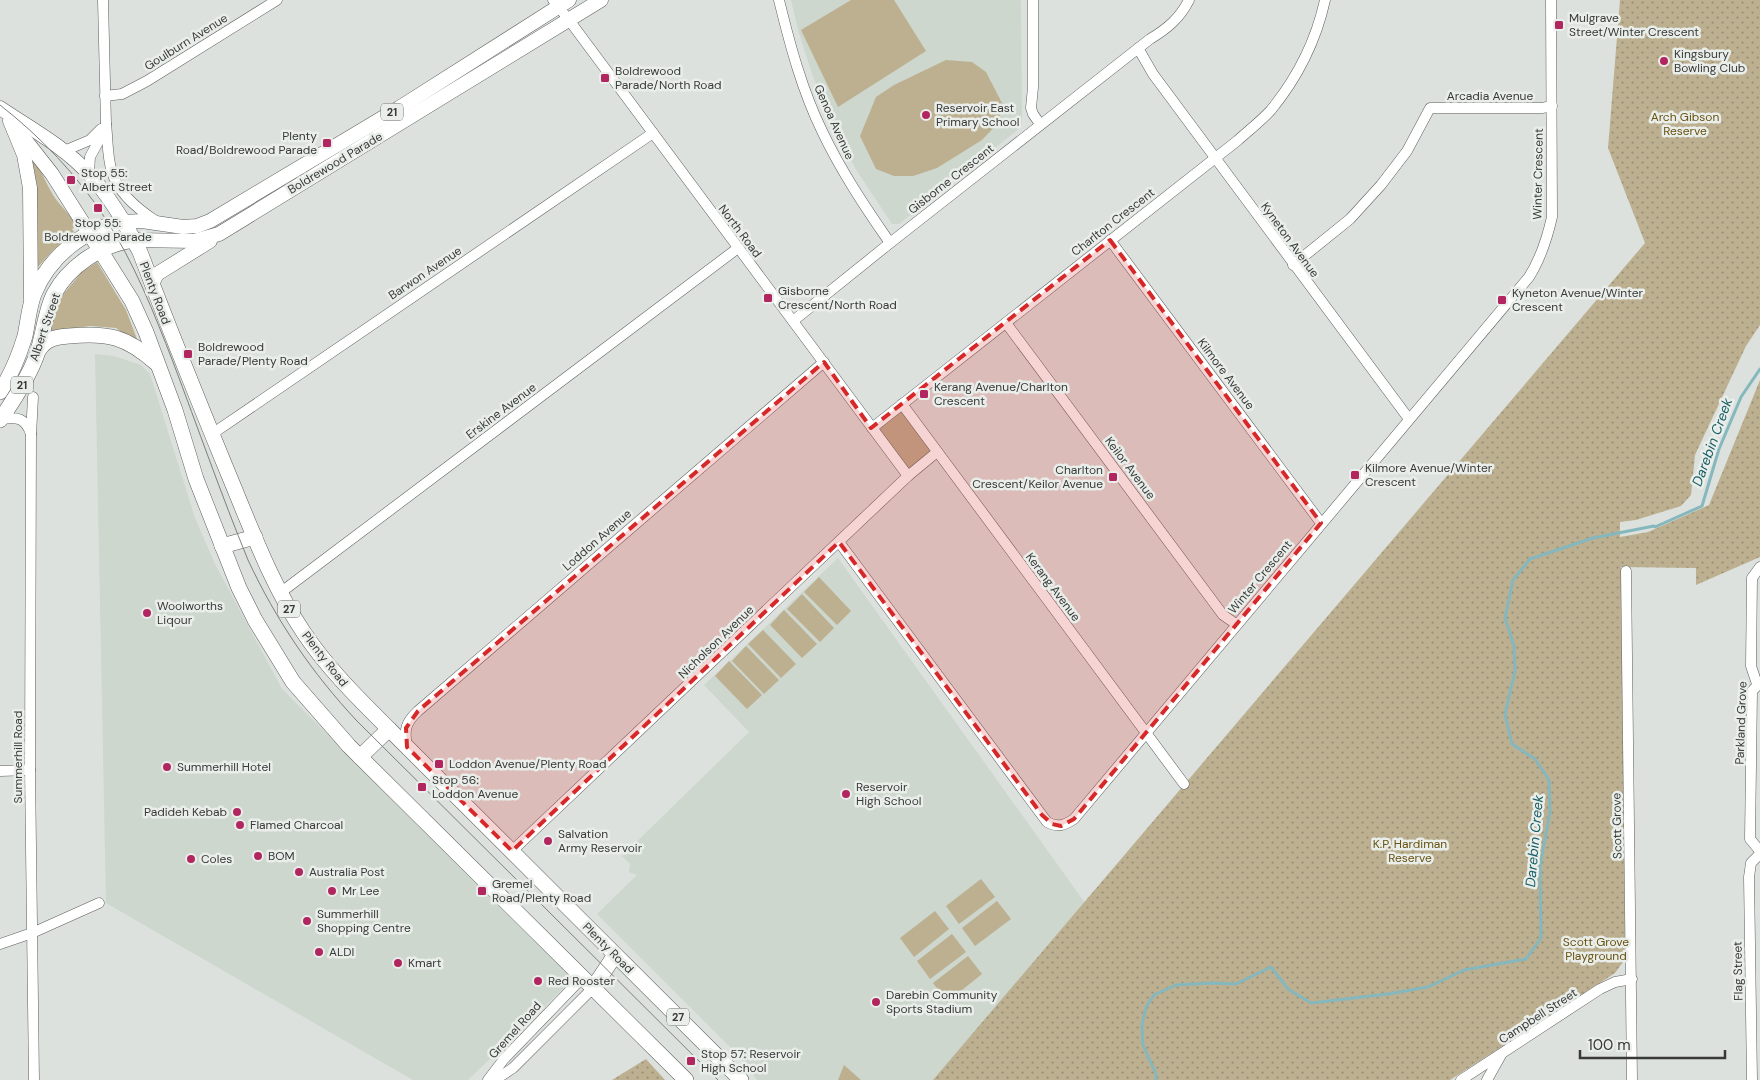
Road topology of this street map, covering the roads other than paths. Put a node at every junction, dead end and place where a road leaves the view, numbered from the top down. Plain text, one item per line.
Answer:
1 (103, 0) edge
2 (278, 0) edge
3 (601, 0) edge
4 (779, 0) edge
5 (1033, 0) edge
6 (1182, 0) edge
7 (1189, 0) edge
8 (1325, 0) edge
9 (1551, 0) edge
10 (560, 2) edge
11 (569, 20) junction
12 (1150, 39) junction
13 (1135, 50) junction
14 (105, 96) junction
15 (1552, 106) junction
16 (0, 108) edge
17 (402, 114) junction
18 (106, 117) junction
19 (10, 121) junction
20 (1044, 121) junction
21 (652, 133) junction
22 (64, 151) junction
23 (1215, 158) junction
24 (89, 173) junction
25 (124, 222) junction
26 (160, 224) junction
27 (90, 234) junction
28 (218, 234) junction
29 (134, 240) junction
30 (1110, 240) junction
31 (890, 242) junction
32 (738, 248) junction
33 (100, 250) junction
34 (1293, 265) junction
35 (152, 284) junction
36 (30, 308) junction
37 (793, 321) junction
38 (1006, 323) junction
39 (39, 350) junction
40 (824, 362) junction
41 (159, 366) junction
42 (0, 392) edge
43 (33, 397) dead end
44 (902, 404) junction
45 (0, 419) edge
46 (1409, 419) junction
47 (872, 428) junction
48 (212, 434) junction
49 (32, 435) junction
50 (937, 452) junction
51 (908, 476) junction
52 (1321, 523) junction
53 (255, 537) junction
54 (839, 542) junction
55 (222, 546) junction
56 (1760, 566) edge
57 (1626, 571) dead end
58 (280, 594) junction
59 (1236, 624) junction
60 (1759, 684) edge
61 (389, 730) junction
62 (1146, 733) junction
63 (407, 747) junction
64 (360, 757) junction
65 (30, 770) junction
66 (0, 771) edge
67 (1184, 784) dead end
68 (512, 851) junction
69 (1760, 852) edge
70 (99, 903) dead end
71 (32, 933) junction
72 (0, 944) edge
73 (615, 955) junction
74 (583, 977) junction
75 (1632, 979) junction
76 (593, 988) junction
77 (1502, 1055) junction
78 (34, 1080) edge
79 (488, 1080) edge
80 (495, 1080) edge
81 (686, 1080) edge
82 (741, 1080) edge
83 (1461, 1080) edge
84 (1487, 1080) edge
85 (1632, 1080) edge
86 (1752, 1080) edge

1 - 14 street
2 - 14 street, Goulburn Avenue
3 - 11 main road, Boldrewood Parade / 21
4 - 31 street, Genoa Avenue
5 - 20 street
6 - 12 street, Gisborne Crescent
7 - 12 street, Gisborne Crescent
8 - 23 street, Charlton Crescent
9 - 15 street, Winter Crescent
10 - 11 street, North Road
10 - 17 main road, Boldrewood Parade / 21
11 - 17 main road, Boldrewood Parade / 21
11 - 21 street, North Road
12 - 13 street, Gisborne Crescent
13 - 20 street, Gisborne Crescent
13 - 23 street, Kyneton Avenue
14 - 18 street
15 - 34 street, Arcadia Avenue
15 - 46 street, Winter Crescent
16 - 19 main road, Plenty Road / 27
16 - 22 main road, Plenty Road / 27
17 - 26 main road, Boldrewood Parade / 21
17 - 28 main road, Boldrewood Parade / 21
18 - 22 street
18 - 24 street
18 - 26 street
19 - 27 main road, Plenty Road / 27
19 - 36 main road
20 - 31 street, Gisborne Crescent
21 - 32 street, North Road
21 - 48 street, Barwon Avenue
22 - 24 main road, Plenty Road / 27
23 - 30 street, Charlton Crescent
23 - 34 street, Kyneton Avenue
24 - 25 main road, Plenty Road / 27
25 - 26 main road, Boldrewood Parade / 21
25 - 27 highway, Albert Street / 21
25 - 29 highway, Plenty Road / 27
27 - 33 highway, Plenty Road / 27
27 - 36 highway, Albert Street / 21
28 - 29 main road, Boldrewood Parade / 21
28 - 35 main road
29 - 33 highway, Albert Street / 21
29 - 35 highway, Plenty Road / 27
30 - 38 street, Charlton Crescent
30 - 52 street, Kilmore Avenue
31 - 37 street, Gisborne Crescent
32 - 37 street, North Road
32 - 58 street, Erskine Avenue
33 - 39 highway, Albert Street / 21
33 - 41 highway, Plenty Road / 27
34 - 46 street, Kyneton Avenue
35 - 48 highway, Plenty Road / 27
36 - 42 highway, Albert Street / 21
37 - 40 street, North Road
38 - 44 street, Charlton Crescent
38 - 59 street, Keilor Avenue
39 - 41 highway
39 - 45 highway, Albert Street / 21
40 - 47 street, North Road
40 - 63 street, Loddon Avenue
41 - 55 highway, Plenty Road / 27
43 - 49 street, Summerhill Road
44 - 47 street, Charlton Crescent
44 - 50 street, Kerang Avenue
45 - 49 street
46 - 52 street, Winter Crescent
47 - 51 street, North Road
48 - 53 highway, Plenty Road / 27
49 - 65 street, Summerhill Road
50 - 51 street, Nicholson Avenue
50 - 62 street, Kerang Avenue
51 - 54 street, Nicholson Avenue
52 - 59 street, Winter Crescent
53 - 55 highway
53 - 58 highway, Plenty Road / 27
54 - 62 street, Winter Crescent
54 - 68 street, Nicholson Avenue
55 - 64 highway, Plenty Road / 27
56 - 60 street, Parkland Grove
57 - 75 street, Scott Grove
58 - 61 highway, Plenty Road / 27
59 - 62 street, Winter Crescent
60 - 69 street, Parkland Grove
61 - 63 highway, Plenty Road / 27
61 - 64 highway
62 - 67 street, Kerang Avenue
63 - 68 highway, Plenty Road / 27
64 - 74 highway, Plenty Road / 27
65 - 66 street
65 - 71 street, Summerhill Road
68 - 73 highway, Plenty Road / 27
69 - 86 street, Flag Street
70 - 71 street
71 - 72 street
71 - 78 street, Summerhill Road
73 - 74 highway
73 - 76 highway
73 - 82 highway, Plenty Road / 27
74 - 76 highway, Plenty Road / 27
74 - 79 street, Gremel Road
75 - 77 street, Campbell Street
75 - 85 street, Scott Grove
76 - 80 street, Gremel Road
76 - 81 highway, Plenty Road / 27
77 - 83 street, Campbell Street
77 - 84 street

